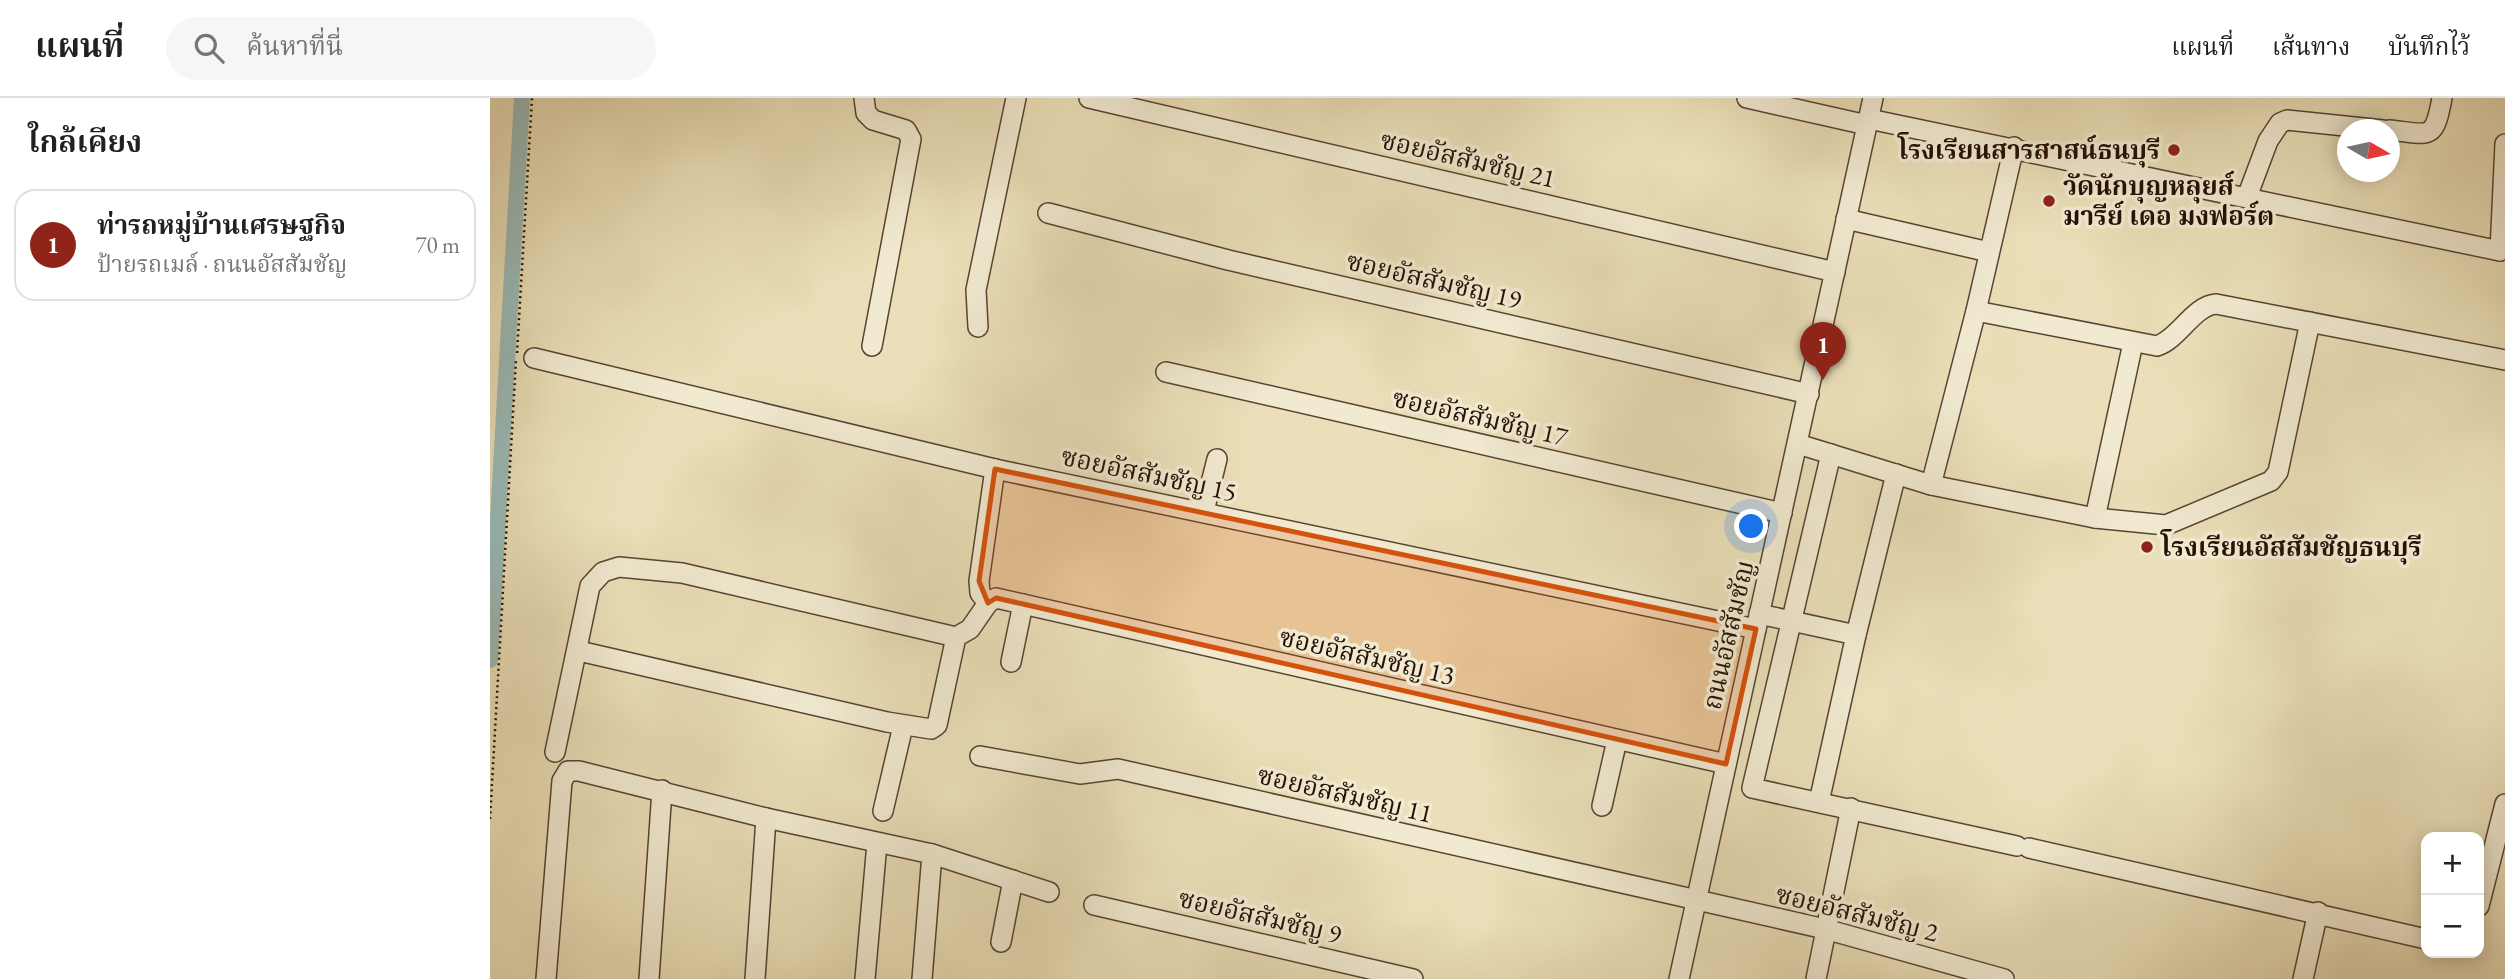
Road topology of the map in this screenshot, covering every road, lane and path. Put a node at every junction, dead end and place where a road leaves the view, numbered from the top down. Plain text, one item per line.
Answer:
1 (532, 98) edge
2 (864, 98) edge
3 (1016, 98) edge
4 (1089, 98) edge
5 (1747, 98) edge
6 (1873, 98) edge
7 (2442, 98) edge
8 (1868, 122) junction
9 (2337, 125) edge
10 (2400, 131) edge
11 (2505, 144) edge
12 (2014, 147) junction
13 (2247, 197) junction
14 (1048, 213) dead end
15 (1846, 219) junction
16 (1989, 252) junction
17 (2503, 253) edge
18 (1835, 272) junction
19 (1976, 311) junction
20 (2310, 322) junction
21 (978, 327) dead end
22 (2133, 343) junction
23 (873, 346) dead end
24 (534, 358) dead end
25 (2505, 360) edge
26 (1166, 372) dead end
27 (1809, 394) junction
28 (1798, 444) junction
29 (1831, 454) junction
30 (1217, 459) dead end
31 (995, 469) junction
32 (1896, 474) junction
33 (1931, 485) junction
34 (1204, 511) junction
35 (1782, 513) junction
36 (2095, 518) junction
37 (992, 600) junction
38 (1023, 604) junction
39 (1792, 621) junction
40 (1758, 622) junction
41 (1856, 635) junction
42 (956, 636) junction
43 (579, 651) junction
44 (1011, 662) dead end
45 (902, 726) junction
46 (1617, 740) junction
47 (555, 752) dead end
48 (980, 756) dead end
49 (1724, 773) junction
50 (1752, 788) junction
51 (662, 790) junction
52 (1819, 802) junction
53 (2505, 804) edge
54 (1602, 806) dead end
55 (1851, 808) junction
56 (883, 811) dead end
57 (766, 818) junction
58 (490, 819) edge
59 (877, 843) junction
60 (932, 854) junction
61 (1013, 880) junction
62 (1049, 892) dead end
63 (2482, 895) edge
64 (1696, 901) junction
65 (1094, 905) dead end
66 (2318, 912) junction
67 (1825, 929) junction
68 (2421, 938) edge
69 (1000, 942) dead end
70 (546, 979) edge
71 (649, 979) edge
72 (755, 979) edge
73 (865, 979) edge
74 (922, 979) edge
75 (1413, 979) edge
76 (1679, 979) edge
77 (1815, 979) edge
78 (2004, 979) edge
79 (2303, 979) edge

1 - 58 path
2 - 23 street
3 - 21 street
4 - 18 street, ซอยอัสสัมชัญ 21
5 - 8 street
6 - 8 street, ถนนอัสสัมชัญ
7 - 10 street
8 - 12 street
8 - 15 street, ถนนอัสสัมชัญ
9 - 13 street
11 - 17 street
12 - 13 street
12 - 16 street
13 - 17 street
14 - 27 street, ซอยอัสสัมชัญ 19
15 - 16 street
15 - 18 street, ถนนอัสสัมชัญ
16 - 19 street
18 - 27 street, ถนนอัสสัมชัญ
19 - 22 street
19 - 33 street
20 - 22 street
20 - 25 street
20 - 36 street
22 - 36 street
24 - 31 street, ซอยอัสสัมชัญ 15
26 - 35 street, ซอยอัสสัมชัญ 17
27 - 28 street, ถนนอัสสัมชัญ
28 - 29 street
28 - 35 street, ถนนอัสสัมชัญ
29 - 32 street
29 - 39 street
30 - 34 street
31 - 34 street, ซอยอัสสัมชัญ 15
31 - 37 street
32 - 33 street
32 - 41 street
33 - 36 street
34 - 40 street, ซอยอัสสัมชัญ 15
35 - 40 street, ถนนอัสสัมชัญ
37 - 38 street, ซอยอัสสัมชัญ 13
37 - 42 street
38 - 44 street
38 - 46 street, ซอยอัสสัมชัญ 13
39 - 40 street, ซอยอัสสัมชัญ 15
39 - 41 street, ซอยอัสสัมชัญ 15
39 - 50 street
40 - 49 street, ถนนอัสสัมชัญ
41 - 52 street
42 - 43 street
42 - 45 street
43 - 45 street
43 - 47 street
45 - 56 street
46 - 49 street, ซอยอัสสัมชัญ 13
46 - 54 street
48 - 64 street, ซอยอัสสัมชัญ 11
49 - 50 street, ซอยอัสสัมชัญ 13
49 - 64 street, ถนนอัสสัมชัญ
50 - 52 street, ซอยอัสสัมชัญ 13
51 - 57 street
51 - 70 street
51 - 71 street
52 - 55 street, ซอยอัสสัมชัญ 13
53 - 63 street
55 - 66 street, ซอยอัสสัมชัญ 13
55 - 67 street
57 - 59 street
57 - 72 street
59 - 60 street
59 - 73 street
60 - 61 street
60 - 74 street
61 - 62 street
61 - 69 street
64 - 67 street, ซอยอัสสัมชัญ 2
64 - 76 street, ถนนอัสสัมชัญ
65 - 75 street, ซอยอัสสัมชัญ 9
66 - 68 street, ซอยอัสสัมชัญ 13
66 - 79 street
67 - 77 street
67 - 78 street, ซอยอัสสัมชัญ 2

